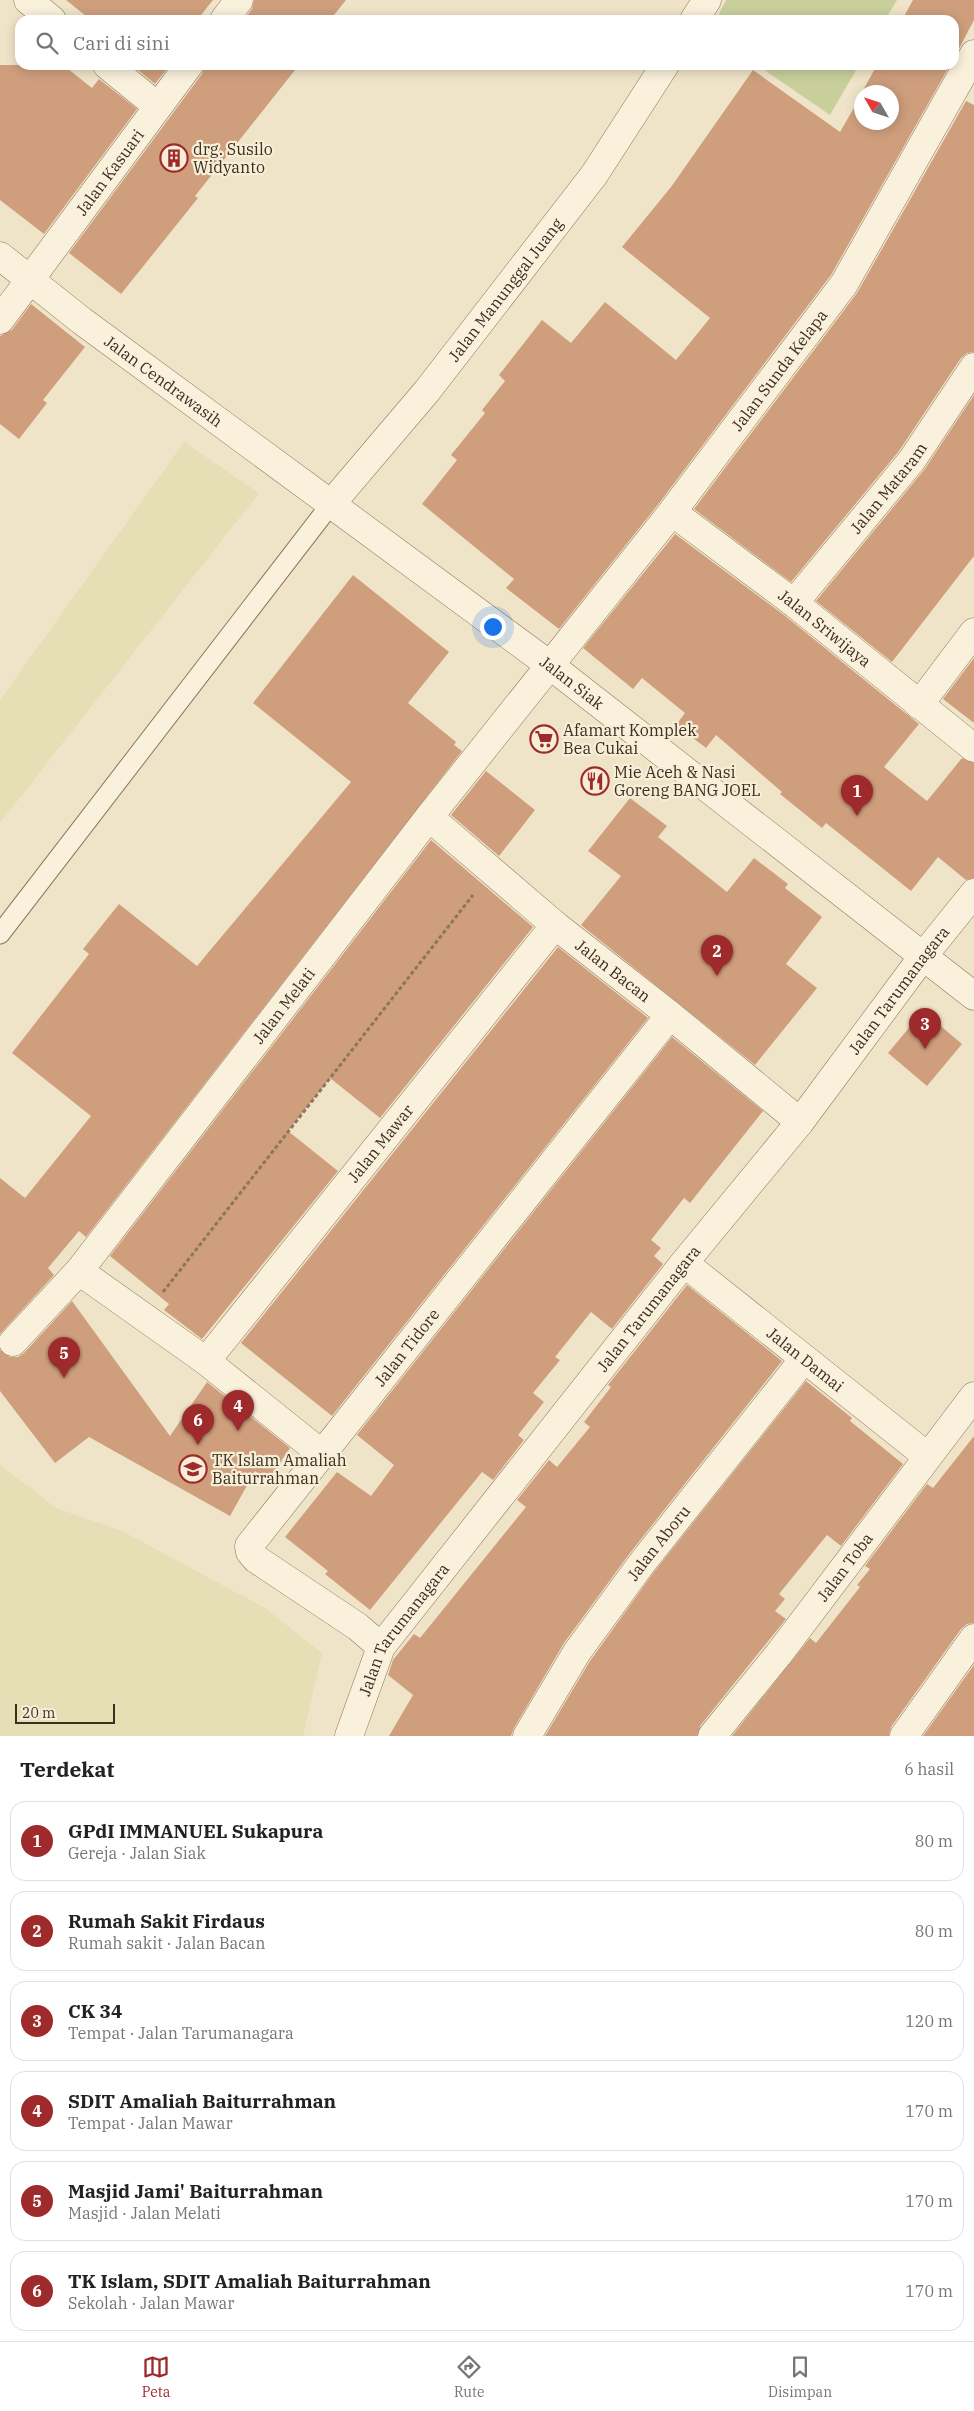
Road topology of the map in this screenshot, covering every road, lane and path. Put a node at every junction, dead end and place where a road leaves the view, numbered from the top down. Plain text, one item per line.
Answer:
1 (28, 0) edge
2 (239, 0) edge
3 (707, 0) edge
4 (46, 15) edge
5 (228, 15) edge
6 (697, 15) edge
7 (113, 70) edge
8 (185, 70) edge
9 (662, 70) edge
10 (970, 70) edge
11 (157, 106) junction
12 (0, 256) edge
13 (31, 280) junction
14 (0, 320) edge
15 (974, 367) edge
16 (331, 504) junction
17 (672, 512) junction
18 (794, 603) junction
19 (974, 632) edge
20 (551, 666) junction
21 (919, 705) junction
22 (974, 748) edge
23 (430, 817) junction
24 (492, 871) junction
25 (974, 893) edge
26 (554, 925) junction
27 (0, 934) edge
28 (924, 955) junction
29 (974, 996) edge
30 (670, 1015) junction
31 (800, 1122) junction
32 (684, 1263) junction
33 (79, 1271) junction
34 (144, 1317) junction
35 (13, 1342) dead end
36 (804, 1359) junction
37 (206, 1361) junction
38 (974, 1396) edge
39 (322, 1454) junction
40 (927, 1456) junction
41 (974, 1638) edge
42 (381, 1647) junction
43 (349, 1736) edge
44 (527, 1736) edge
45 (712, 1736) edge
46 (904, 1736) edge

1 - 4 street
2 - 5 street
3 - 6 street
7 - 11 street
8 - 11 street, Jalan Kasuari
9 - 16 street, Jalan Manunggal Juang
10 - 17 street, Jalan Sunda Kelapa
11 - 13 street, Jalan Kasuari
12 - 13 street, Jalan Cendrawasih
13 - 14 street, Jalan Kasuari
13 - 16 street, Jalan Cendrawasih
15 - 18 street, Jalan Mataram
16 - 20 street, Jalan Siak
16 - 27 lane
17 - 18 street, Jalan Sriwijaya
17 - 20 street, Jalan Sunda Kelapa
18 - 21 street, Jalan Sriwijaya
19 - 21 street
20 - 23 street, Jalan Melati
20 - 28 street, Jalan Siak
21 - 22 street, Jalan Sriwijaya
23 - 24 street, Jalan Bacan
23 - 33 street, Jalan Melati
24 - 26 street, Jalan Bacan
24 - 34 path
25 - 28 street, Jalan Tarumanagara
26 - 30 street, Jalan Bacan
26 - 37 street, Jalan Mawar
28 - 29 street, Jalan Siak
28 - 31 street, Jalan Tarumanagara
30 - 31 street, Jalan Bacan
30 - 39 street, Jalan Tidore
31 - 32 street, Jalan Tarumanagara
32 - 36 street, Jalan Damai
32 - 42 street, Jalan Tarumanagara
33 - 34 street
33 - 35 street, Jalan Melati
34 - 37 street
36 - 40 street, Jalan Damai
36 - 44 street, Jalan Aboru
37 - 39 street
38 - 40 street, Jalan Toba
39 - 42 street, Jalan Tidore
40 - 45 street, Jalan Toba
41 - 46 street
42 - 43 street, Jalan Tarumanagara

